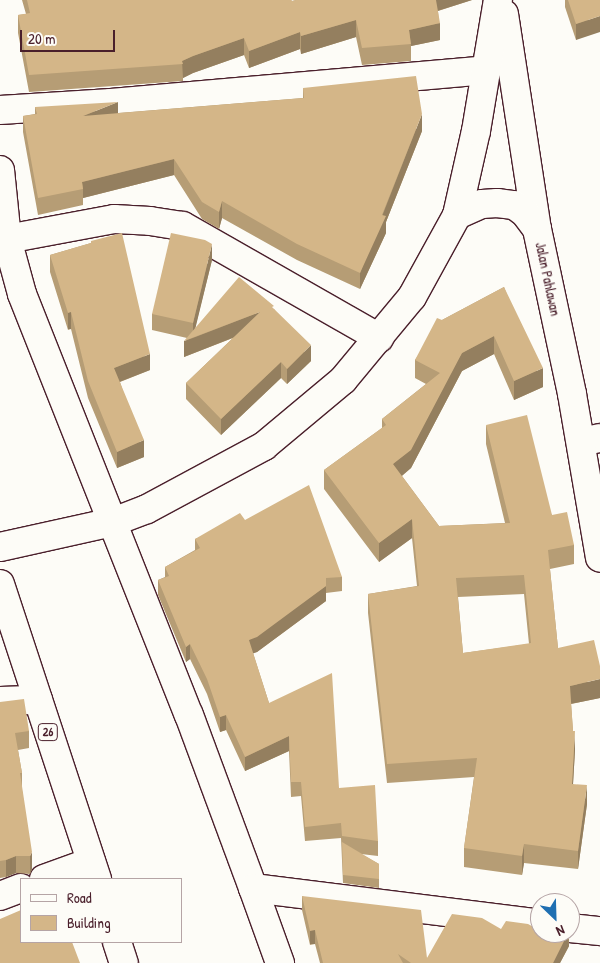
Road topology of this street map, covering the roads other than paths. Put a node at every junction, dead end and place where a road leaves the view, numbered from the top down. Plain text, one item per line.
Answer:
1 (500, 0) edge
2 (486, 70) junction
3 (0, 110) edge
4 (0, 170) edge
5 (457, 215) junction
6 (537, 229) junction
7 (7, 239) junction
8 (379, 338) junction
9 (590, 440) edge
10 (113, 522) junction
11 (0, 547) edge
12 (600, 558) edge
13 (0, 584) edge
14 (38, 700) junction
15 (0, 701) edge
16 (94, 870) edge
17 (50, 878) edge
18 (20, 888) edge
19 (253, 888) junction
20 (0, 896) edge
21 (530, 923) edge
22 (580, 929) edge
23 (600, 931) edge
24 (117, 943) edge
25 (124, 963) edge
26 (280, 963) edge

1 - 2 main road
1 - 6 main road, Jalan Pahlawan
2 - 3 main road
2 - 5 main road
4 - 7 main road
5 - 6 main road
5 - 8 main road
6 - 9 main road, Jalan Pahlawan
7 - 8 main road
7 - 10 main road
8 - 10 main road
9 - 12 main road, Jalan Pahlawan
10 - 11 main road
10 - 19 main road
13 - 14 main road, 26
14 - 15 main road
14 - 16 main road, 26
16 - 17 main road
18 - 20 main road
19 - 21 main road
19 - 26 main road
22 - 23 main road
24 - 25 main road

